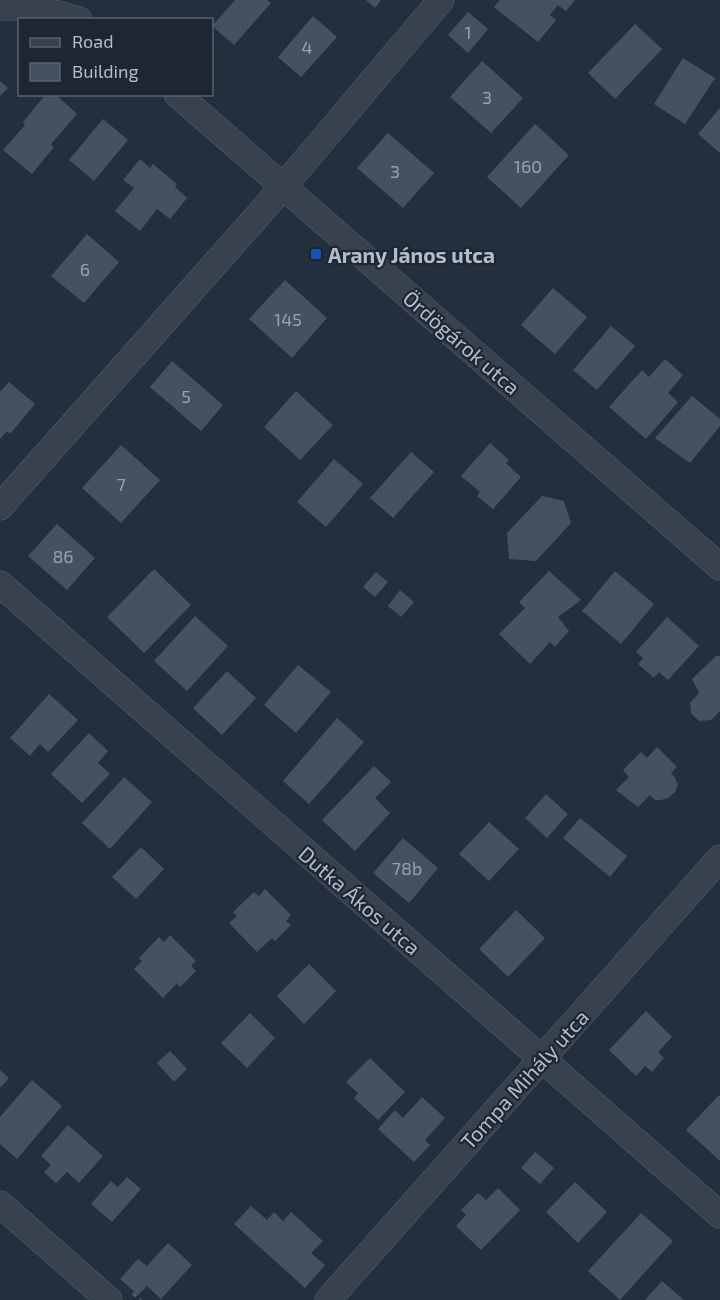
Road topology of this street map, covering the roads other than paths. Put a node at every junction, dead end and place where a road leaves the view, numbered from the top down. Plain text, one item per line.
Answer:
1 (441, 0) edge
2 (0, 7) edge
3 (72, 18) edge
4 (179, 96) edge
5 (283, 187) junction
6 (0, 507) edge
7 (720, 567) edge
8 (0, 584) edge
9 (720, 858) edge
10 (542, 1060) junction
11 (0, 1204) edge
12 (720, 1215) edge
13 (109, 1300) edge
14 (328, 1300) edge

1 - 5 street
2 - 3 street
4 - 5 street, Ördögárok utca
5 - 6 street
5 - 7 street, Ördögárok utca
8 - 10 street, Dutka Ákos utca
9 - 10 street, Tompa Mihály utca
10 - 12 street, Dutka Ákos utca
10 - 14 street, Tompa Mihály utca
11 - 13 street

